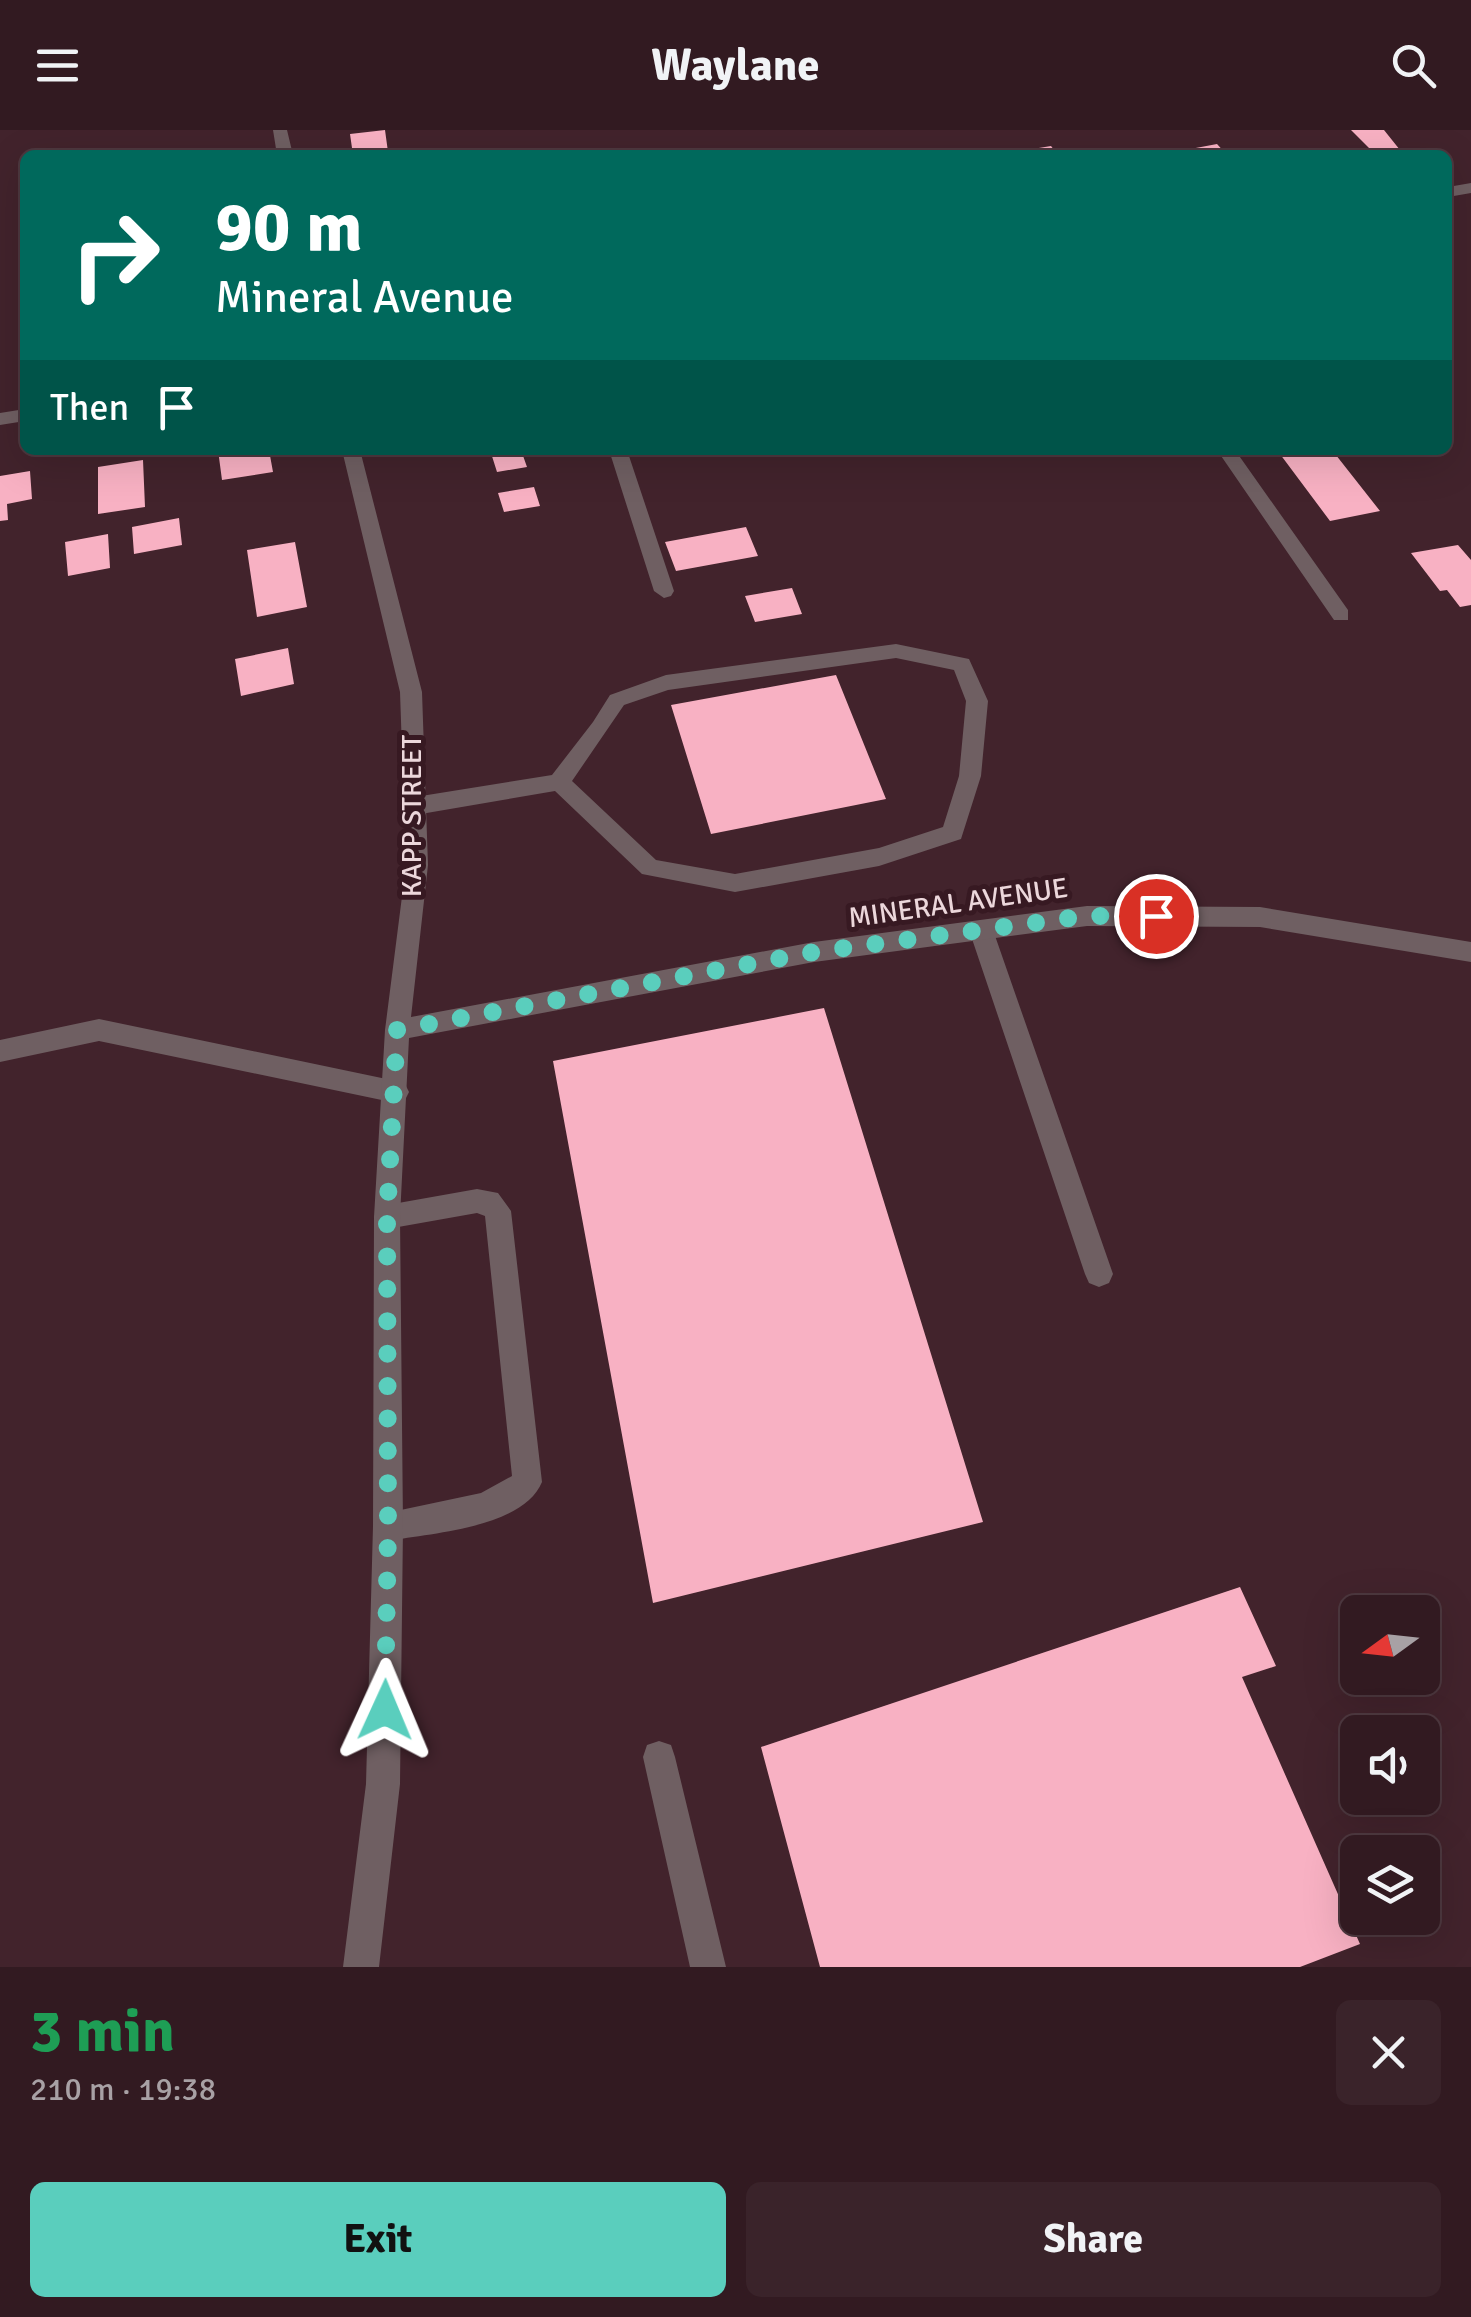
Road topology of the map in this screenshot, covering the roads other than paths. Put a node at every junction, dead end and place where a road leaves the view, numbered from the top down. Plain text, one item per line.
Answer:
1 (352, 455) edge
2 (620, 455) edge
3 (1229, 455) edge
4 (664, 590) dead end
5 (1341, 615) dead end
6 (560, 782) junction
7 (415, 806) junction
8 (981, 930) junction
9 (1471, 952) edge
10 (397, 1030) junction
11 (0, 1052) edge
12 (396, 1092) junction
13 (387, 1217) junction
14 (1099, 1274) dead end
15 (388, 1526) junction
16 (659, 1758) dead end
17 (361, 1967) edge
18 (708, 1967) edge

1 - 7 street, KAPP STREET
2 - 4 street
3 - 5 street
6 - 6 street
6 - 7 street
7 - 10 street, KAPP STREET
8 - 9 street, MINERAL AVENUE
8 - 10 street, MINERAL AVENUE
8 - 14 street
10 - 12 street, KAPP STREET
11 - 12 street
12 - 13 street, KAPP STREET
13 - 15 street, KAPP STREET
13 - 15 street
15 - 17 street, KAPP STREET
16 - 18 street

